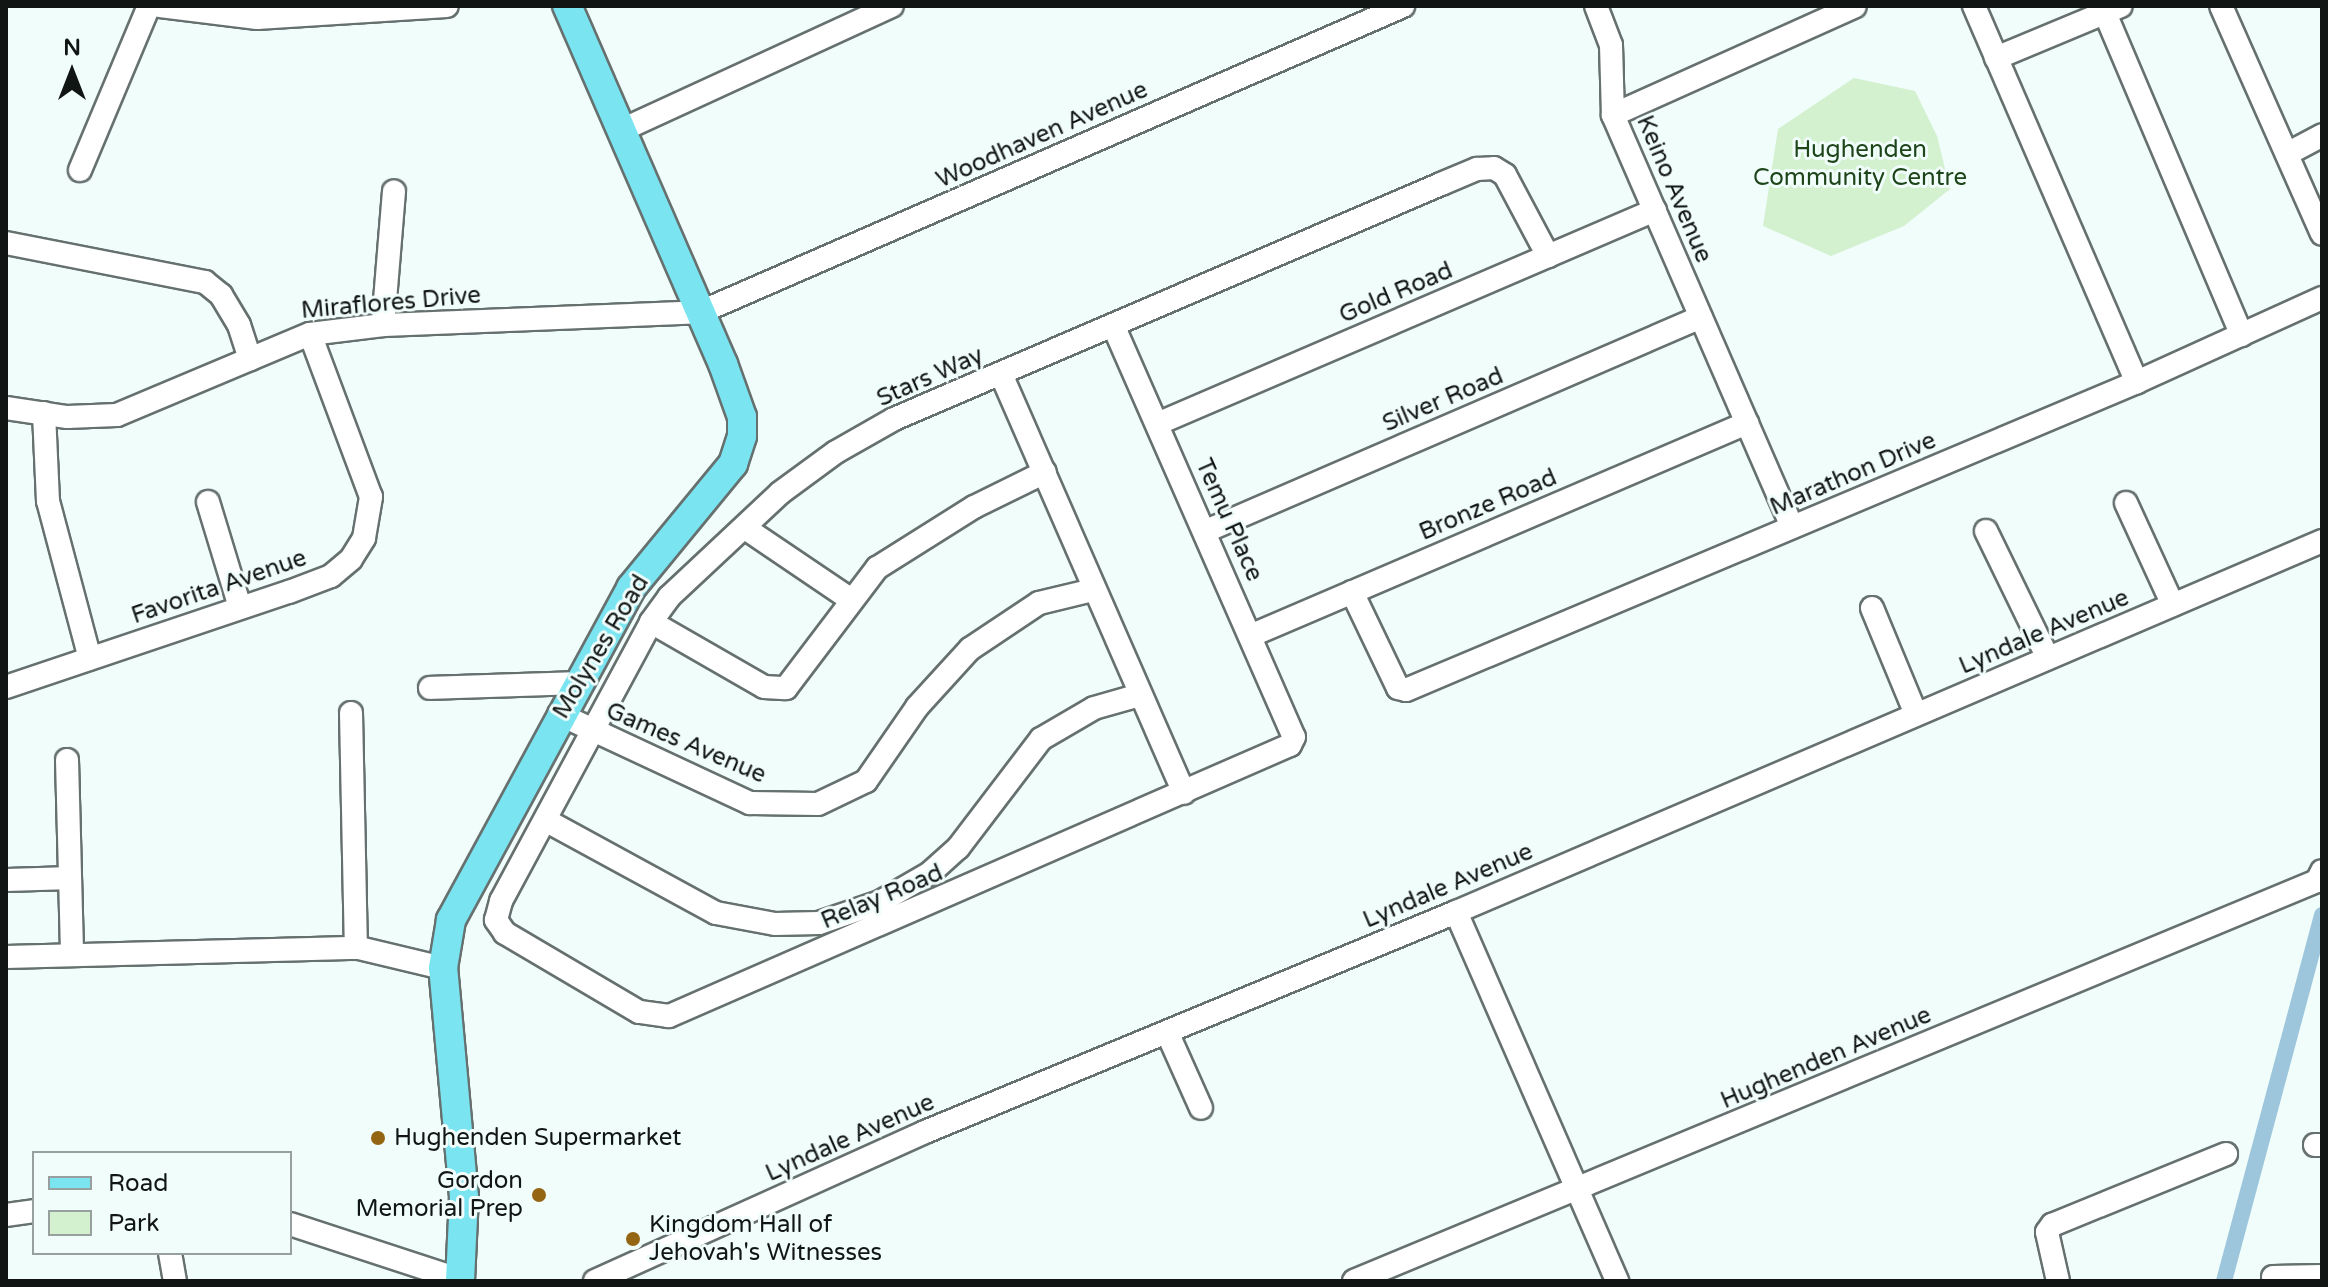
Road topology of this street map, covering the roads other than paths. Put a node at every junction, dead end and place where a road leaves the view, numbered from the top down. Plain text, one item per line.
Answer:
1 (149, 6) edge
2 (160, 6) edge
3 (447, 6) edge
4 (567, 6) edge
5 (892, 6) edge
6 (1403, 6) edge
7 (1596, 6) edge
8 (1855, 6) edge
9 (1974, 6) edge
10 (2221, 6) edge
11 (2113, 10) edge
12 (228, 11) edge
13 (1996, 58) junction
14 (1613, 115) junction
15 (622, 130) junction
16 (2322, 135) edge
17 (2287, 154) junction
18 (80, 170) dead end
19 (394, 191) dead end
20 (1655, 210) junction
21 (2322, 234) edge
22 (6, 243) edge
23 (1548, 256) junction
24 (2322, 298) edge
25 (701, 312) junction
26 (1701, 317) junction
27 (383, 325) junction
28 (1113, 325) junction
29 (310, 334) junction
30 (2242, 335) junction
31 (250, 359) junction
32 (1001, 374) junction
33 (2137, 382) junction
34 (6, 408) edge
35 (44, 413) junction
36 (1747, 423) junction
37 (1157, 424) junction
38 (1045, 472) junction
39 (208, 502) dead end
40 (2126, 503) dead end
41 (1792, 527) junction
42 (745, 528) junction
43 (1206, 531) junction
44 (1986, 531) dead end
45 (2322, 541) edge
46 (1093, 590) junction
47 (1352, 592) junction
48 (850, 599) junction
49 (2173, 605) junction
50 (240, 607) junction
51 (1872, 608) dead end
52 (651, 622) junction
53 (1250, 636) junction
54 (2048, 658) junction
55 (90, 659) junction
56 (577, 683) junction
57 (6, 687) edge
58 (430, 688) dead end
59 (1140, 695) junction
60 (351, 713) dead end
61 (559, 714) junction
62 (1916, 714) junction
63 (592, 731) junction
64 (1294, 737) joint
65 (67, 760) dead end
66 (1184, 793) junction
67 (547, 821) junction
68 (949, 858) junction
69 (2319, 876) edge
70 (69, 878) junction
71 (6, 880) edge
72 (971, 888) junction
73 (1456, 912) junction
74 (496, 920) joint
75 (805, 924) junction
76 (356, 948) junction
77 (823, 951) junction
78 (72, 955) junction
79 (6, 957) edge
80 (443, 968) junction
81 (1167, 1032) junction
82 (1201, 1108) dead end
83 (2226, 1154) dead end
84 (1580, 1190) junction
85 (32, 1211) edge
86 (6, 1215) edge
87 (292, 1225) edge
88 (170, 1255) edge
89 (2322, 1276) edge
90 (2273, 1277) dead end
91 (175, 1281) edge
92 (460, 1281) edge
93 (595, 1281) edge
94 (1354, 1281) edge
95 (1617, 1281) edge
96 (2058, 1281) edge

1 - 18 street
2 - 12 street
3 - 12 street
4 - 15 main road, Molynes Road
5 - 15 street
6 - 25 street, Woodhaven Avenue
7 - 14 street
8 - 14 street, Keino Avenue
9 - 13 street
10 - 17 street
11 - 13 street
11 - 30 street
13 - 33 street
14 - 20 street, Keino Avenue
15 - 25 main road, Molynes Road
16 - 17 street
17 - 21 street
19 - 27 street
20 - 23 street, Gold Road
20 - 26 street, Keino Avenue
22 - 31 street
23 - 28 street, Stars Way
23 - 37 street, Gold Road
24 - 30 street, Marathon Drive
25 - 27 street, Miraflores Drive
25 - 56 main road, Molynes Road
26 - 36 street, Keino Avenue
26 - 43 street, Silver Road
27 - 29 street, Miraflores Drive
28 - 32 street, Stars Way
28 - 37 street, Temu Place
29 - 31 street, Miraflores Drive
29 - 50 street, Favorita Avenue
30 - 33 street, Marathon Drive
31 - 35 street, Miraflores Drive
32 - 38 street
32 - 42 street, Stars Way
33 - 41 street, Marathon Drive
34 - 35 street, Miraflores Drive
35 - 55 street
36 - 41 street, Keino Avenue
36 - 47 street, Bronze Road
37 - 43 street, Temu Place
38 - 46 street
38 - 48 street
39 - 50 street
40 - 49 street
41 - 47 street, Marathon Drive
42 - 48 street
42 - 52 street, Stars Way
43 - 53 street, Temu Place
44 - 54 street
45 - 49 street, Lyndale Avenue
46 - 59 street
46 - 63 street, Games Avenue
47 - 53 street, Bronze Road
48 - 52 street
49 - 54 street, Lyndale Avenue
50 - 55 street, Favorita Avenue
51 - 62 street
52 - 63 street, Stars Way
53 - 64 street, Temu Place
54 - 62 street, Lyndale Avenue
55 - 57 street, Favorita Avenue
56 - 58 street
56 - 61 main road, Molynes Road
59 - 66 street
59 - 68 street
60 - 76 street
61 - 63 street, Games Avenue
61 - 80 main road, Molynes Road
62 - 73 street, Lyndale Avenue
63 - 67 street, Stars Way
64 - 66 street, Relay Road
65 - 70 street
66 - 72 street, Relay Road
67 - 74 street, Stars Way
67 - 75 street
68 - 72 street
68 - 75 street
69 - 84 street, Hughenden Avenue
70 - 71 street
70 - 78 street
72 - 77 street, Relay Road
73 - 81 street, Lyndale Avenue
73 - 84 street
74 - 77 street, Relay Road
75 - 77 street
76 - 78 street
76 - 80 street
78 - 79 street
80 - 92 main road, Molynes Road
81 - 82 street
81 - 93 street, Lyndale Avenue
83 - 96 street
84 - 94 street, Hughenden Avenue
84 - 95 street
85 - 86 street
87 - 92 street
88 - 91 street
89 - 90 street

